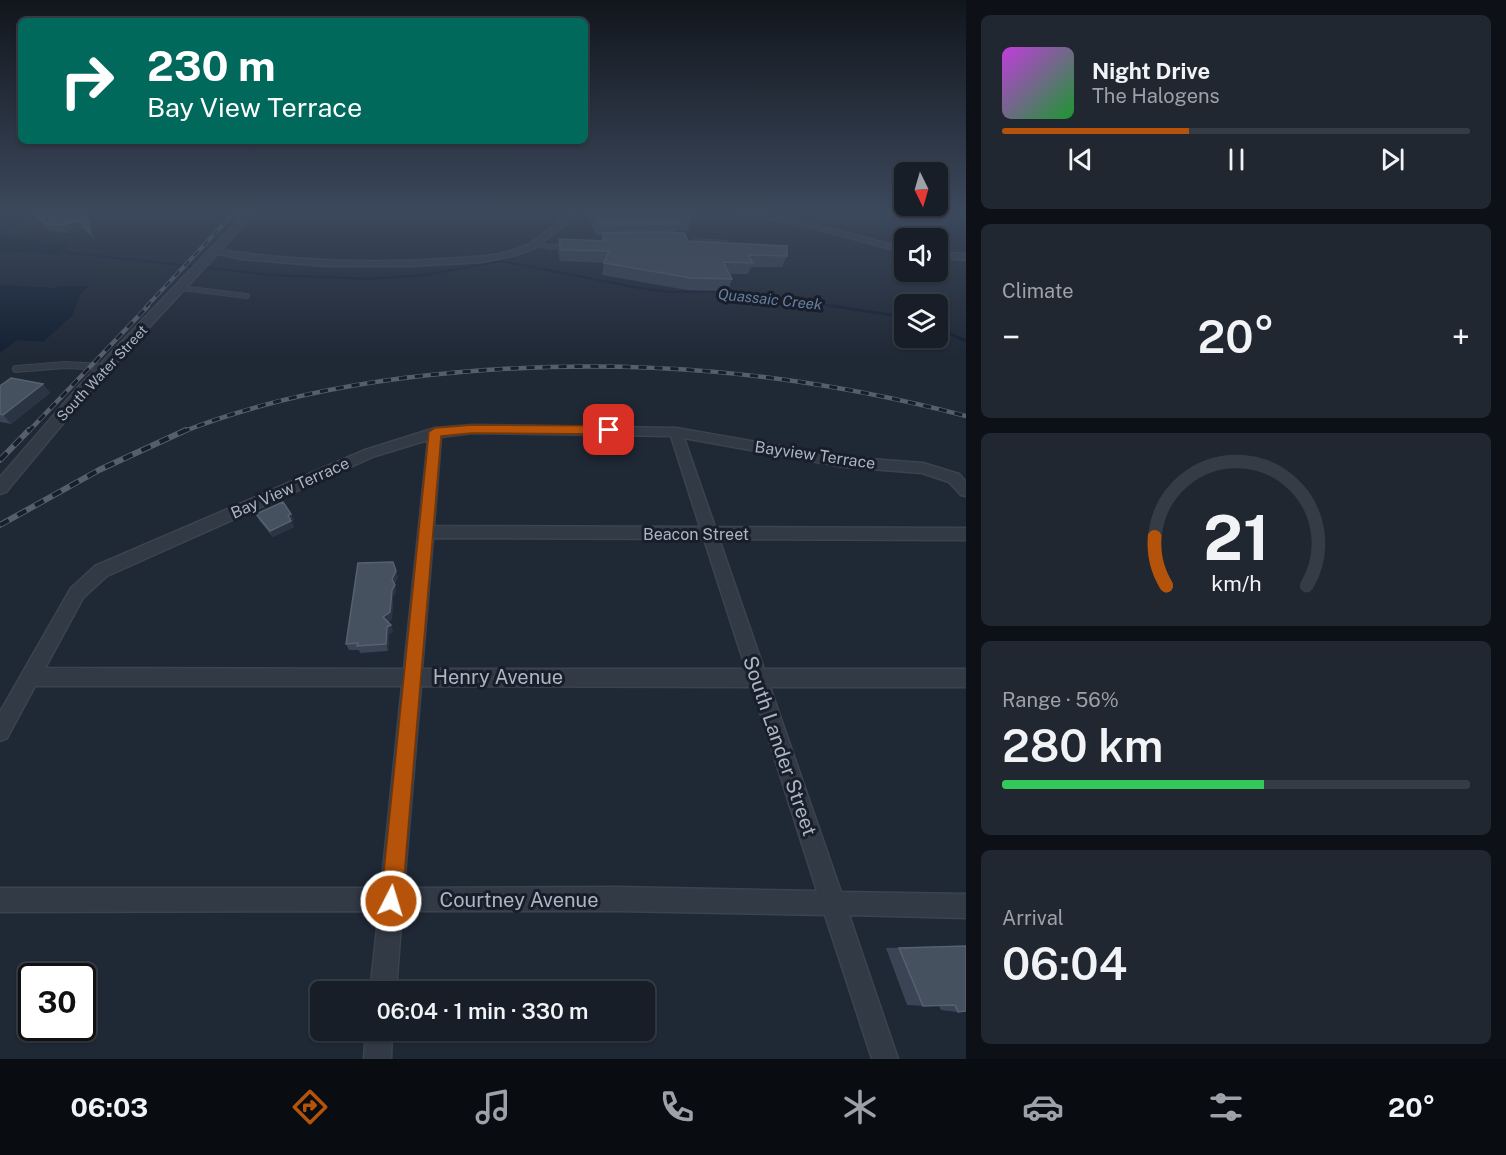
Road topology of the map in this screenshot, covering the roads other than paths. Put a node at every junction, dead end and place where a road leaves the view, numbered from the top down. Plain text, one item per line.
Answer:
1 (207, 259) edge
2 (247, 259) edge
3 (471, 259) edge
4 (181, 288) junction
5 (247, 296) dead end
6 (108, 367) junction
7 (15, 369) dead end
8 (435, 432) junction
9 (676, 432) junction
10 (0, 488) edge
11 (966, 491) edge
12 (425, 532) junction
13 (710, 534) junction
14 (966, 534) edge
15 (31, 676) junction
16 (412, 677) junction
17 (756, 677) junction
18 (966, 678) edge
19 (0, 731) edge
20 (0, 900) edge
21 (391, 901) junction
22 (833, 904) junction
23 (966, 906) edge
24 (384, 981) edge
25 (378, 1041) edge
26 (377, 1059) edge
27 (885, 1059) edge

1 - 4 street, South Water Street
2 - 3 street
4 - 5 lane
4 - 6 street, South Water Street
6 - 7 lane
6 - 10 street, South Water Street
8 - 9 street, Bay View Terrace
8 - 12 street
8 - 15 street, Bay View Terrace
9 - 11 street, Bayview Terrace
9 - 13 street, South Lander Street
12 - 13 street, Beacon Street
12 - 16 street
13 - 14 street, Beacon Street
13 - 17 street, South Lander Street
15 - 16 street, Henry Avenue
15 - 19 street, Bay View Terrace
16 - 17 street, Henry Avenue
16 - 21 street
17 - 18 street, Henry Avenue
17 - 22 street, South Lander Street
20 - 21 street, Courtney Avenue
21 - 22 street, Courtney Avenue
21 - 24 street
22 - 23 street, Courtney Avenue
22 - 27 street, South Lander Street
25 - 26 street

